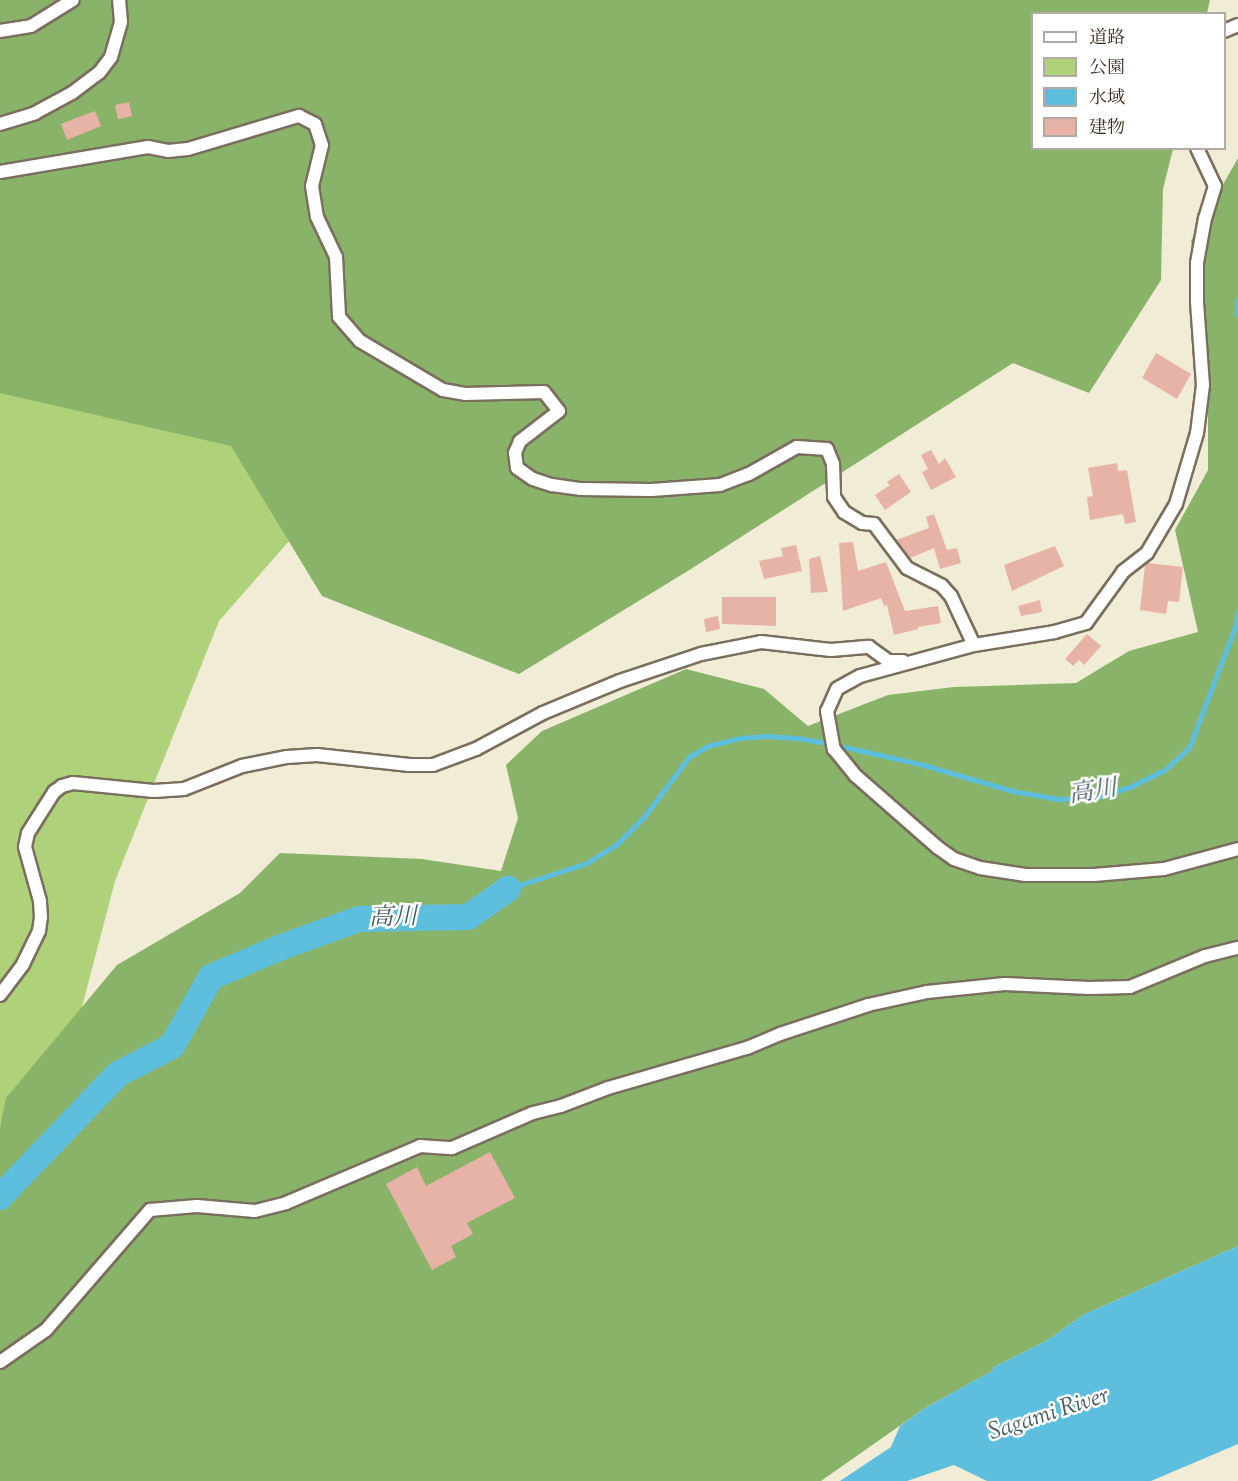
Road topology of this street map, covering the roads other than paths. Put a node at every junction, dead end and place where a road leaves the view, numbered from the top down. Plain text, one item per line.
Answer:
1 (74, 0) edge
2 (119, 0) edge
3 (0, 31) edge
4 (0, 123) edge
5 (1198, 150) edge
6 (0, 172) edge
7 (974, 645) junction
8 (909, 661) junction
9 (1238, 849) edge
10 (1238, 948) edge
11 (0, 995) edge
12 (0, 1362) edge

1 - 3 street
2 - 4 street
5 - 7 street
6 - 7 street
7 - 8 street
8 - 9 street
8 - 11 street
10 - 12 street

